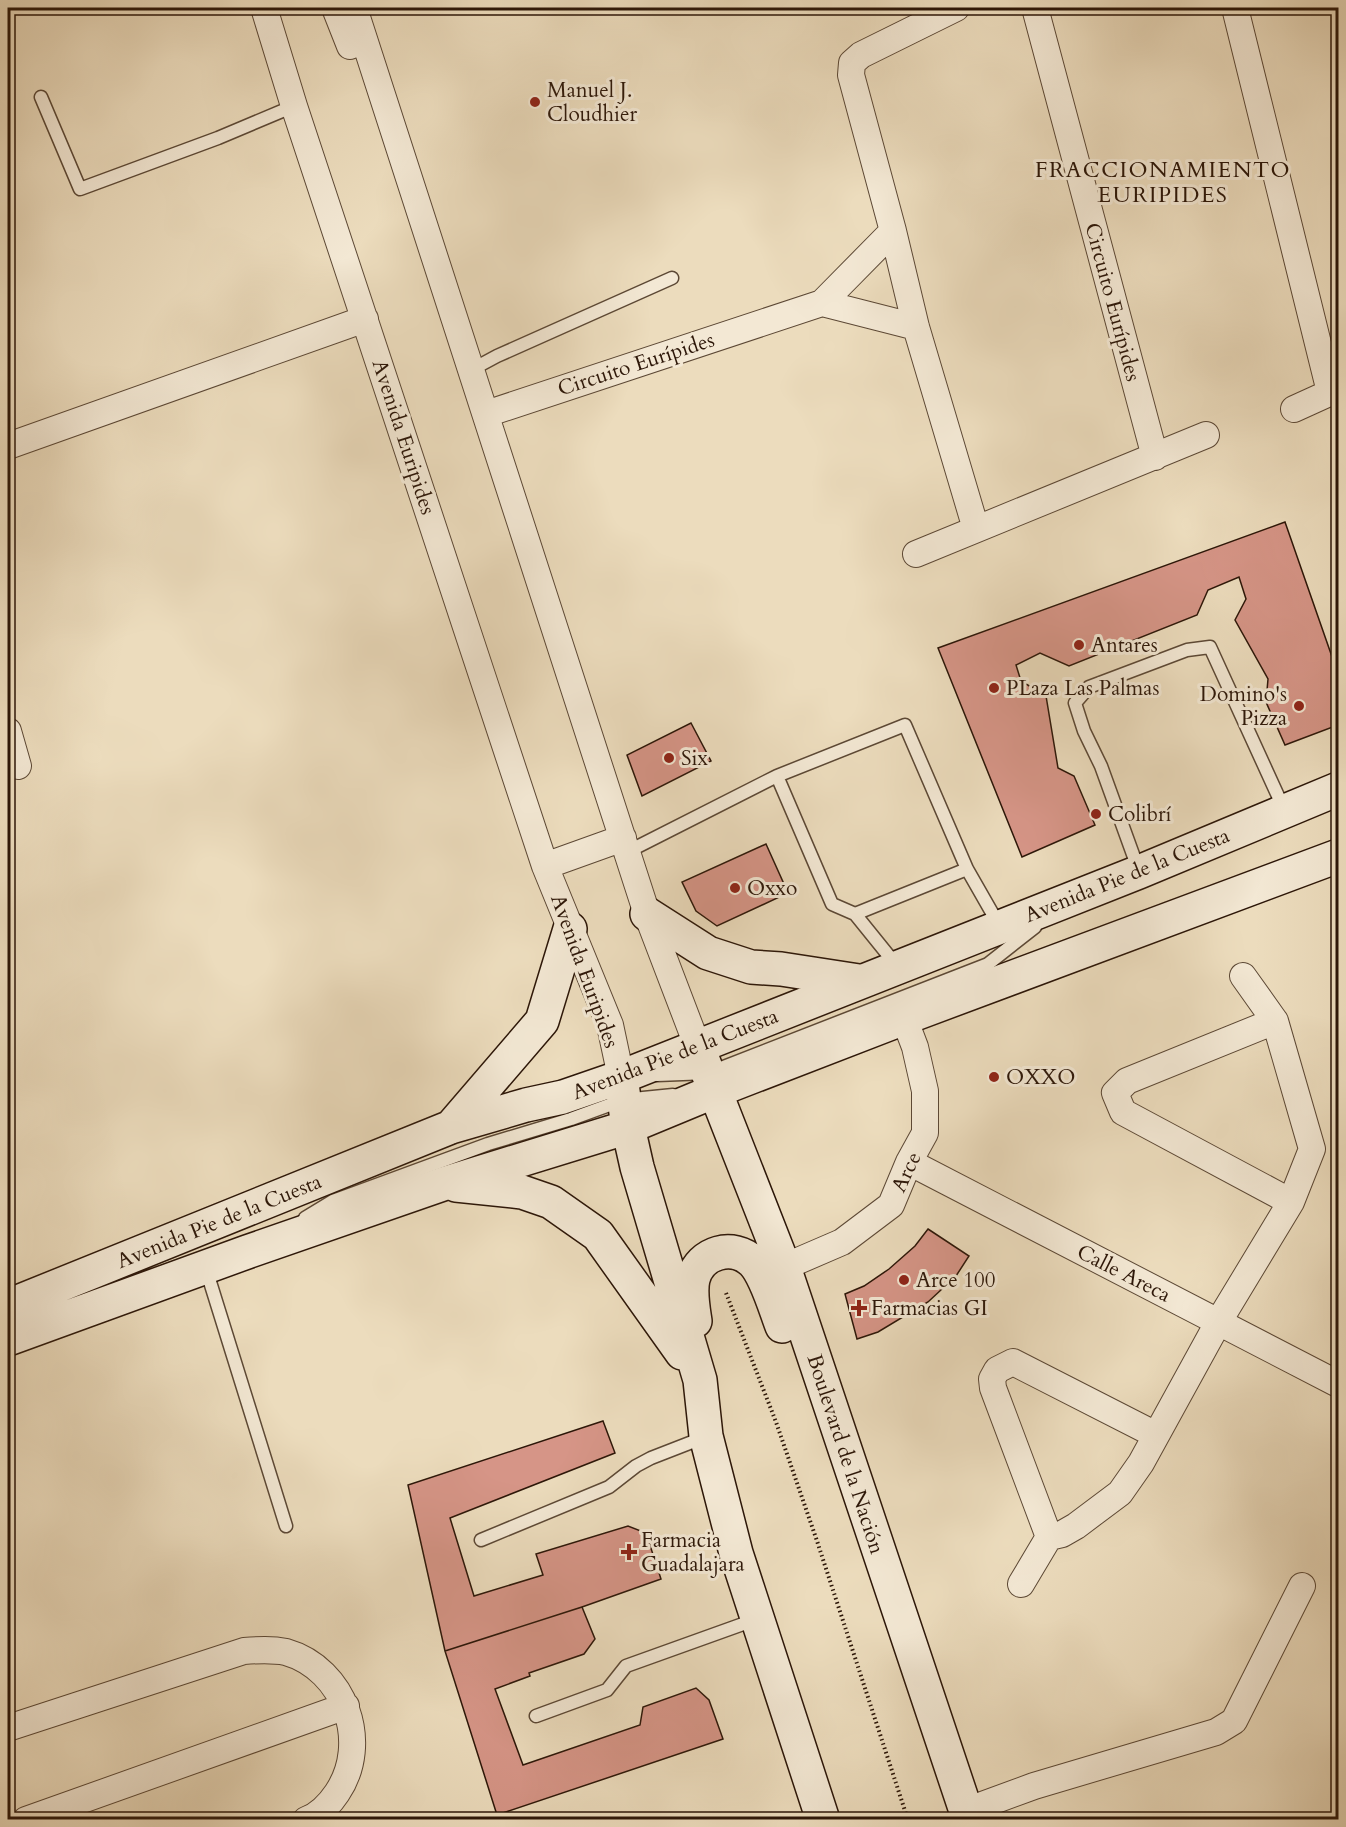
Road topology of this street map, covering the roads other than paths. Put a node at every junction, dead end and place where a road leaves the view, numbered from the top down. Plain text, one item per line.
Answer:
1 (264, 8) edge
2 (335, 8) edge
3 (354, 8) edge
4 (956, 8) edge
5 (1035, 8) edge
6 (1236, 8) edge
7 (40, 97) dead end
8 (294, 106) junction
9 (894, 231) junction
10 (431, 246) junction
11 (672, 278) dead end
12 (822, 303) junction
13 (365, 319) junction
14 (916, 327) junction
15 (471, 370) junction
16 (1334, 390) edge
17 (1294, 409) dead end
18 (486, 414) junction
19 (1206, 435) dead end
20 (8, 446) edge
21 (1155, 457) junction
22 (976, 529) junction
23 (916, 554) dead end
24 (8, 731) edge
25 (22, 766) edge
26 (777, 776) junction
27 (1338, 789) edge
28 (1284, 810) junction
29 (625, 845) junction
30 (1338, 856) edge
31 (545, 866) junction
32 (967, 869) junction
33 (1139, 872) junction
34 (1068, 900) junction
35 (646, 914) junction
36 (855, 914) junction
37 (1000, 927) junction
38 (570, 929) junction
39 (898, 966) junction
40 (1243, 976) dead end
41 (861, 981) junction
42 (904, 1018) junction
43 (1275, 1021) junction
44 (706, 1070) junction
45 (624, 1101) junction
46 (451, 1128) junction
47 (909, 1162) junction
48 (443, 1184) junction
49 (1291, 1202) junction
50 (247, 1252) junction
51 (784, 1267) junction
52 (206, 1268) junction
53 (8, 1306) edge
54 (1219, 1321) junction
55 (8, 1339) edge
56 (700, 1380) junction
57 (1338, 1384) edge
58 (1156, 1435) junction
59 (706, 1436) junction
60 (286, 1526) dead end
61 (873, 1536) junction
62 (1049, 1538) junction
63 (481, 1540) dead end
64 (1021, 1584) dead end
65 (1302, 1586) dead end
66 (758, 1619) junction
67 (346, 1706) junction
68 (536, 1716) dead end
69 (8, 1728) edge
70 (967, 1815) edge
71 (26, 1820) edge
72 (306, 1820) edge
73 (824, 1820) edge

1 - 8 street, Avenida Euripides
2 - 10 street
3 - 10 street
4 - 9 street
5 - 21 street, Circuito Eurípides
6 - 16 street
7 - 8 lane
8 - 13 street, Avenida Euripides
9 - 12 street, Circuito Eurípides
9 - 14 street
10 - 15 street
11 - 15 lane
12 - 14 street
12 - 18 street, Circuito Eurípides
13 - 20 street
13 - 31 street, Avenida Euripides
14 - 22 street
15 - 18 street
16 - 17 street
18 - 29 street
19 - 21 street
21 - 22 street
22 - 23 street
24 - 25 street
26 - 29 lane
26 - 32 lane
26 - 36 lane
27 - 28 main road, Avenida Pie de la Cuesta
28 - 33 main road, Avenida Pie de la Cuesta
28 - 33 lane
29 - 31 street, Avenida Euripides
29 - 35 street
30 - 42 main road, Avenida Pie de la Cuesta
31 - 38 street, Avenida Euripides
32 - 36 lane
32 - 37 lane
33 - 34 main road, Avenida Pie de la Cuesta
34 - 37 main road, Avenida Pie de la Cuesta
34 - 44 lane
35 - 41 main road
35 - 44 street
36 - 39 lane
37 - 39 main road, Avenida Pie de la Cuesta
38 - 45 street, Avenida Euripides
38 - 46 main road
39 - 41 main road, Avenida Pie de la Cuesta
40 - 43 street
41 - 44 main road, Avenida Pie de la Cuesta
42 - 44 main road, Avenida Pie de la Cuesta
42 - 47 street, Arce
43 - 49 street
43 - 49 street
44 - 45 main road, Avenida Pie de la Cuesta
44 - 45 main road, Avenida Pie de la Cuesta
44 - 51 main road, Boulevard de la Nación
45 - 46 main road, Avenida Pie de la Cuesta
45 - 48 main road, Avenida Pie de la Cuesta
45 - 50 lane
45 - 56 main road
46 - 53 main road, Avenida Pie de la Cuesta
47 - 51 street, Arce
47 - 54 street, Calle Areca
48 - 50 main road, Avenida Pie de la Cuesta
48 - 56 main road
49 - 54 street
50 - 52 main road, Avenida Pie de la Cuesta
51 - 61 main road, Boulevard de la Nación
52 - 55 main road, Avenida Pie de la Cuesta
52 - 60 lane
54 - 57 street, Calle Areca
54 - 58 street
56 - 59 main road
56 - 61 main road
58 - 62 street
58 - 62 street
59 - 63 lane
59 - 66 main road
61 - 70 main road, Boulevard de la Nación
62 - 64 street
65 - 70 street
66 - 68 lane
66 - 73 main road
67 - 69 street
67 - 71 street
67 - 72 street

